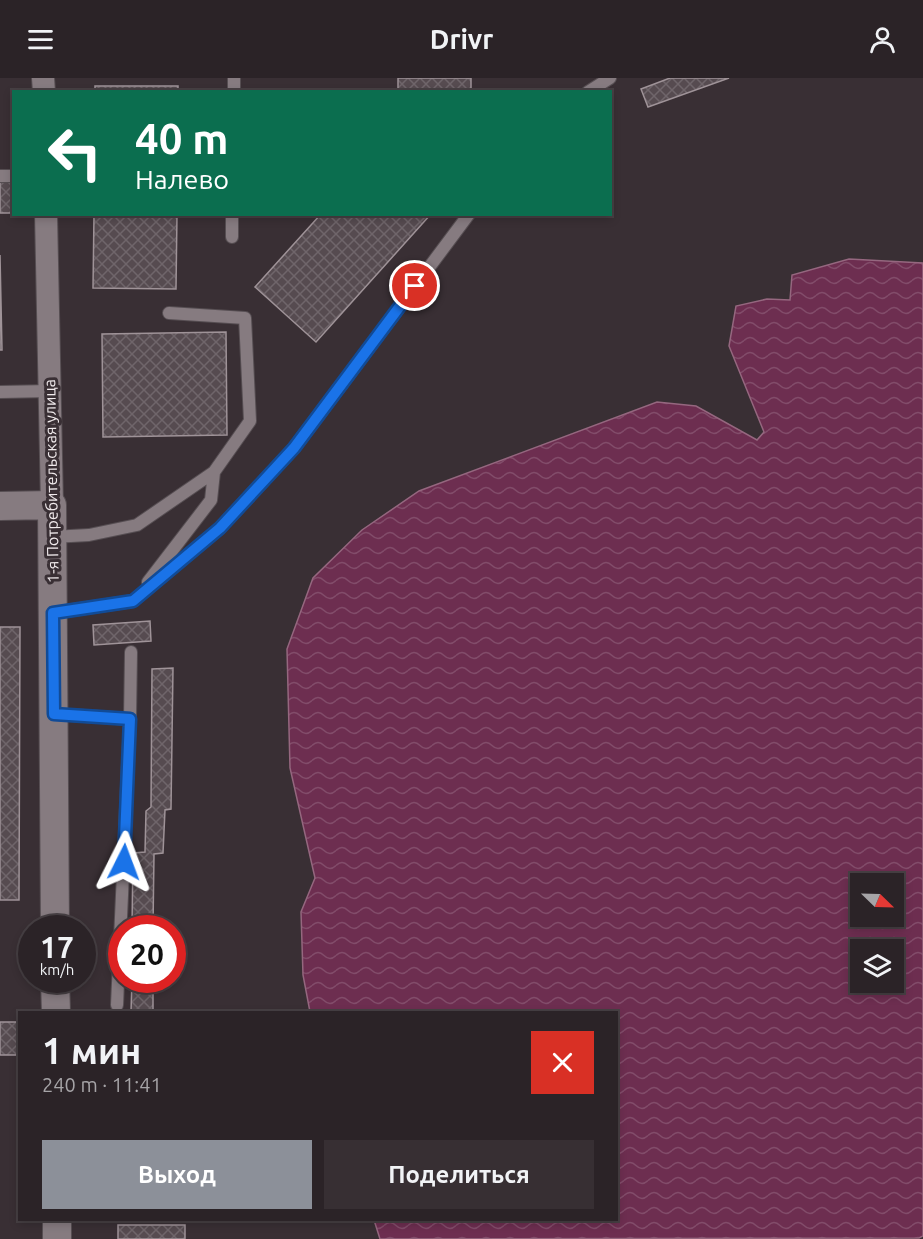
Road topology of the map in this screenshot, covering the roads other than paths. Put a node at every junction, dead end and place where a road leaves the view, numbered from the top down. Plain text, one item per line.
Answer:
1 (610, 78) edge
2 (591, 90) edge
3 (46, 216) edge
4 (232, 216) edge
5 (468, 216) edge
6 (232, 237) dead end
7 (169, 314) dead end
8 (50, 391) junction
9 (0, 392) edge
10 (214, 472) junction
11 (52, 505) junction
12 (0, 506) edge
13 (52, 537) junction
14 (133, 601) junction
15 (53, 613) junction
16 (131, 652) dead end
17 (54, 714) junction
18 (130, 719) junction
19 (55, 915) edge
20 (55, 993) edge
21 (117, 1005) dead end
22 (56, 1011) edge
23 (57, 1221) edge
24 (57, 1239) edge

1 - 2 lane
3 - 8 street, 1-я Потребительская улица
4 - 6 lane
5 - 14 lane
7 - 10 lane
8 - 9 lane
8 - 11 street, 1-я Потребительская улица
10 - 13 lane
10 - 14 lane
11 - 12 street
11 - 13 street, 1-я Потребительская улица
13 - 15 street, 1-я Потребительская улица
14 - 15 lane
15 - 17 street, 1-я Потребительская улица
16 - 18 lane
17 - 18 lane
17 - 19 street, 1-я Потребительская улица
18 - 21 lane
20 - 22 street
23 - 24 street

